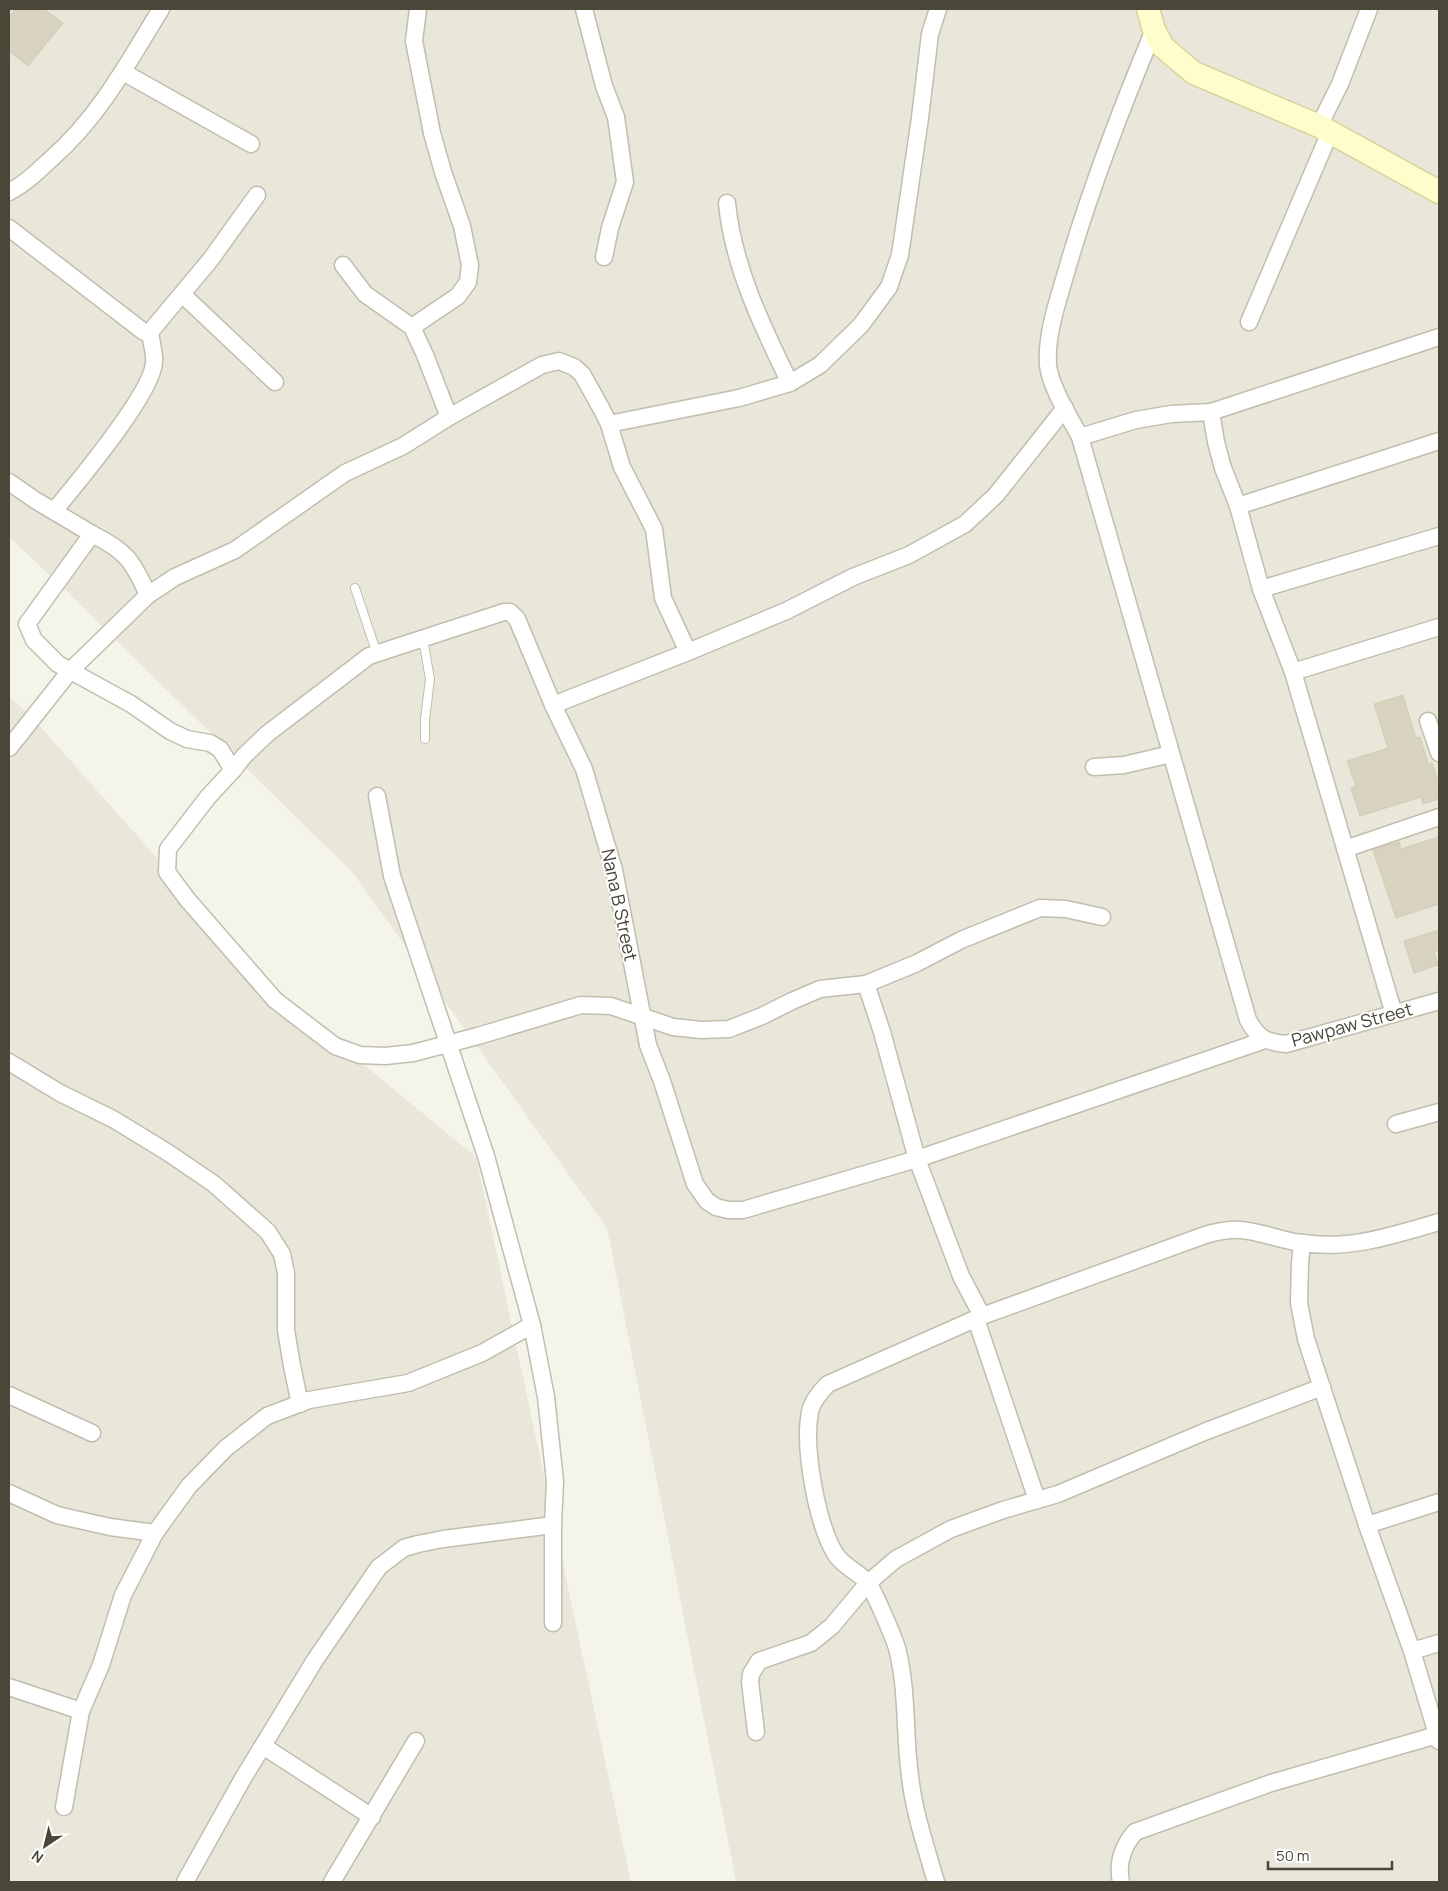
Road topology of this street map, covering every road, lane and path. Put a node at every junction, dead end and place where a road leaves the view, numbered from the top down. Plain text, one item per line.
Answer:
1 (161, 9) edge
2 (418, 9) edge
3 (584, 9) edge
4 (938, 9) edge
5 (1148, 9) edge
6 (1369, 9) edge
7 (1154, 30) junction
8 (123, 72) junction
9 (1325, 129) junction
10 (251, 144) dead end
11 (9, 192) edge
12 (1439, 192) edge
13 (257, 195) dead end
14 (728, 203) dead end
15 (9, 228) edge
16 (604, 257) dead end
17 (343, 265) dead end
18 (182, 294) junction
19 (1249, 322) dead end
20 (412, 327) junction
21 (150, 332) junction
22 (1439, 337) edge
23 (275, 382) dead end
24 (790, 383) junction
25 (1065, 408) junction
26 (1211, 412) junction
27 (449, 417) junction
28 (609, 424) junction
29 (1080, 437) junction
30 (1439, 441) edge
31 (9, 482) edge
32 (1238, 506) junction
33 (54, 511) junction
34 (92, 534) junction
35 (1439, 536) edge
36 (355, 588) dead end
37 (1261, 589) junction
38 (148, 595) junction
39 (1439, 627) edge
40 (423, 640) junction
41 (688, 652) junction
42 (377, 654) junction
43 (70, 671) junction
44 (1294, 672) junction
45 (554, 704) junction
46 (1428, 721) dead end
47 (425, 739) dead end
48 (9, 748) edge
49 (1171, 754) junction
50 (1439, 754) edge
51 (1094, 767) dead end
52 (233, 770) junction
53 (377, 796) dead end
54 (1439, 816) edge
55 (1345, 849) junction
56 (1102, 917) dead end
57 (866, 984) junction
58 (1439, 1001) edge
59 (1394, 1014) junction
60 (644, 1018) junction
61 (1265, 1040) junction
62 (449, 1044) junction
63 (9, 1062) edge
64 (1439, 1112) edge
65 (1396, 1124) dead end
66 (917, 1159) junction
67 (1439, 1222) edge
68 (1302, 1243) junction
69 (979, 1318) junction
70 (532, 1325) junction
71 (1322, 1386) junction
72 (9, 1396) edge
73 (300, 1404) junction
74 (92, 1434) dead end
75 (9, 1493) edge
76 (1037, 1500) junction
77 (1439, 1502) edge
78 (553, 1525) junction
79 (1368, 1525) junction
80 (155, 1533) junction
81 (868, 1583) junction
82 (553, 1624) dead end
83 (1439, 1643) edge
84 (1412, 1651) junction
85 (9, 1687) edge
86 (81, 1711) junction
87 (756, 1732) dead end
88 (1438, 1732) edge
89 (416, 1741) dead end
90 (263, 1746) junction
91 (64, 1807) dead end
92 (372, 1817) junction
93 (184, 1882) edge
94 (332, 1882) edge
95 (936, 1882) edge
96 (1121, 1882) edge

1 - 8 street
2 - 20 street
3 - 16 street
4 - 24 street
5 - 7 street
6 - 9 street
7 - 9 street
7 - 25 street
8 - 10 street
8 - 11 street
9 - 12 street
9 - 19 street
13 - 18 street
14 - 24 street
15 - 21 street
17 - 20 street
18 - 21 street
18 - 23 street
20 - 27 street
21 - 33 street
22 - 26 street
24 - 28 street
25 - 29 street
25 - 41 street
26 - 29 street
26 - 32 street
27 - 28 street
27 - 38 street
28 - 41 street
29 - 49 street
30 - 32 street
31 - 33 street
32 - 37 street
33 - 34 street
34 - 38 street
34 - 43 street
35 - 37 street
36 - 42 lane
37 - 44 street
38 - 43 street
39 - 44 street
40 - 42 street
40 - 45 street, Nana B Street
40 - 47 lane
41 - 45 street
42 - 52 street
43 - 48 street
43 - 52 street
44 - 55 street
45 - 60 street, Nana B Street
46 - 50 street
49 - 51 street
49 - 61 street
52 - 62 street
53 - 62 street
54 - 55 street
55 - 59 street
56 - 57 street
57 - 60 street
57 - 66 street
58 - 59 street, Pawpaw Street
59 - 61 street, Pawpaw Street
60 - 62 street
60 - 66 street, Nana B Street
61 - 66 street
62 - 70 street
63 - 73 street
64 - 65 street
66 - 69 street
67 - 68 street
68 - 69 street
68 - 71 street
69 - 76 street
69 - 81 street
70 - 73 street
70 - 78 street
71 - 76 street
71 - 79 street
72 - 74 street
73 - 80 street
75 - 80 street
76 - 81 street
77 - 79 street
78 - 82 street
78 - 90 street
79 - 84 street
80 - 86 street
81 - 87 street
81 - 95 street
83 - 84 street
84 - 88 street
85 - 86 street
86 - 91 street
88 - 96 street
89 - 92 street
90 - 92 street
90 - 93 street
92 - 94 street

